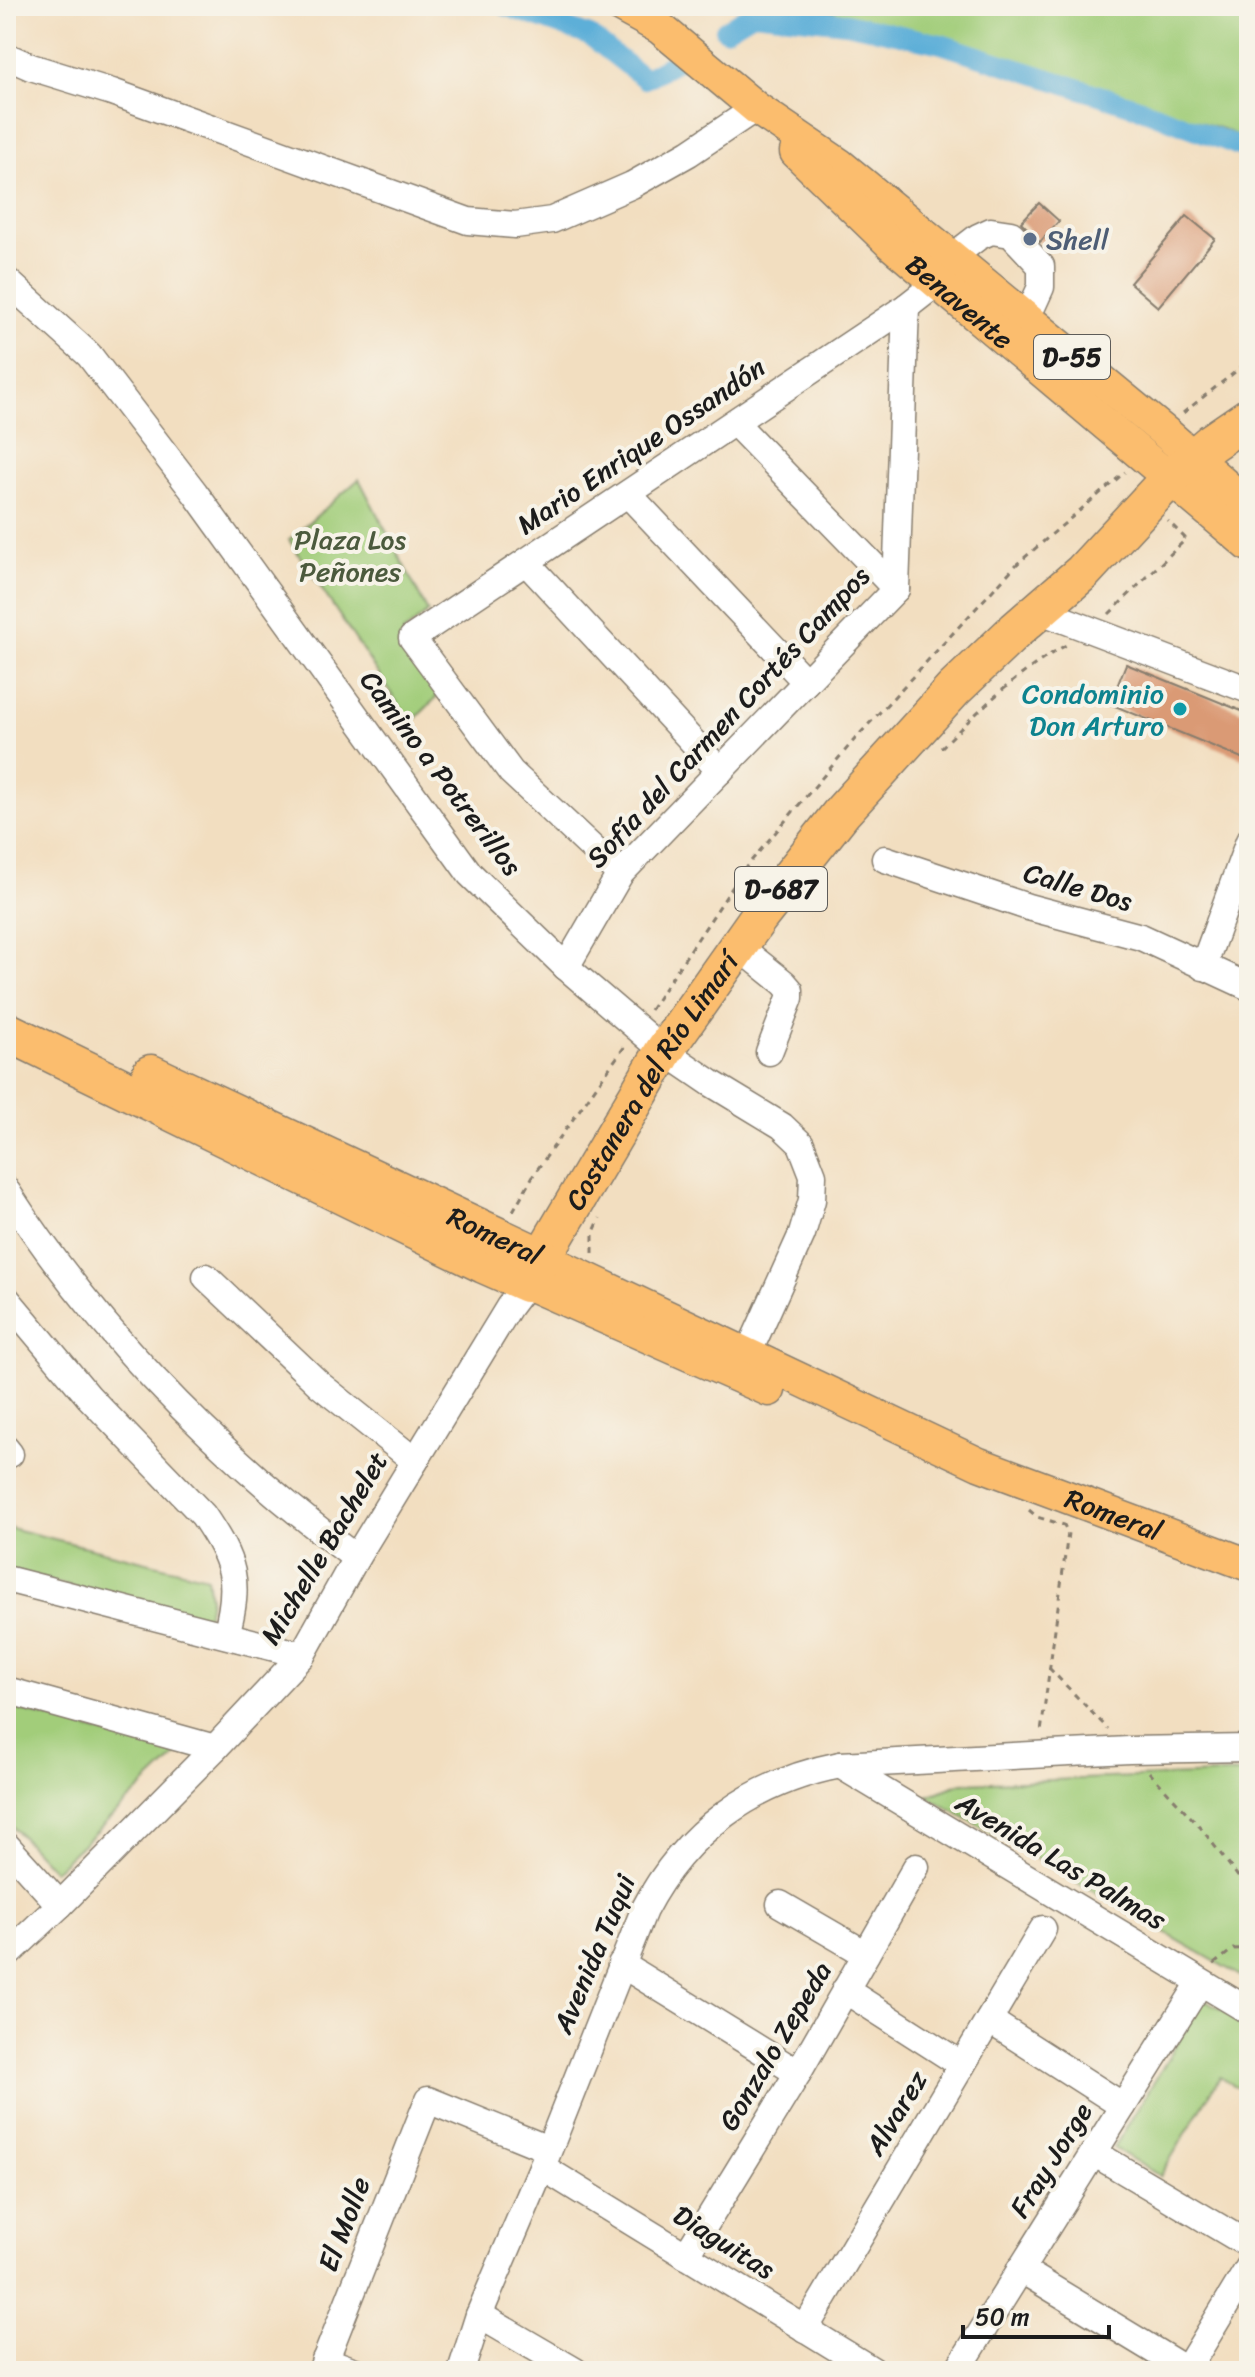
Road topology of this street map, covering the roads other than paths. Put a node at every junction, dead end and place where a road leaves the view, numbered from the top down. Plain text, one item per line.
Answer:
1 (620, 6) edge
2 (6, 56) edge
3 (756, 108) junction
4 (945, 270) junction
5 (6, 280) edge
6 (906, 307) junction
7 (1026, 320) junction
8 (1249, 417) edge
9 (735, 423) junction
10 (1249, 446) edge
11 (1177, 473) junction
12 (628, 494) junction
13 (1249, 506) edge
14 (1249, 545) edge
15 (526, 562) junction
16 (896, 589) junction
17 (1038, 610) junction
18 (806, 682) junction
19 (1249, 690) edge
20 (720, 771) junction
21 (1249, 841) edge
22 (885, 859) dead end
23 (620, 874) junction
24 (738, 946) junction
25 (566, 967) junction
26 (1203, 967) junction
27 (1249, 987) edge
28 (6, 1021) edge
29 (6, 1031) edge
30 (652, 1039) junction
31 (769, 1052) dead end
32 (6, 1190) edge
33 (535, 1270) junction
34 (206, 1277) dead end
35 (6, 1298) edge
36 (747, 1356) junction
37 (415, 1461) junction
38 (979, 1464) junction
39 (356, 1558) junction
40 (1249, 1565) edge
41 (6, 1579) edge
42 (226, 1635) junction
43 (302, 1655) junction
44 (6, 1690) edge
45 (215, 1748) junction
46 (1249, 1748) edge
47 (840, 1765) junction
48 (6, 1845) edge
49 (916, 1867) dead end
50 (780, 1904) dead end
51 (60, 1905) junction
52 (1043, 1929) dead end
53 (866, 1954) junction
54 (6, 1956) edge
55 (621, 1964) junction
56 (1200, 1983) junction
57 (845, 1990) junction
58 (1249, 2011) edge
59 (989, 2020) junction
60 (962, 2065) junction
61 (798, 2073) junction
62 (428, 2100) joint
63 (1123, 2106) junction
64 (1094, 2153) junction
65 (545, 2158) junction
66 (1249, 2245) edge
67 (686, 2256) junction
68 (1249, 2267) edge
69 (1020, 2269) junction
70 (479, 2315) junction
71 (805, 2329) junction
72 (323, 2366) edge
73 (355, 2371) edge
74 (461, 2371) edge
75 (575, 2371) edge
76 (874, 2371) edge
77 (957, 2371) edge
78 (1187, 2371) edge

1 - 3 main road, Benavente / D-55
2 - 3 street
3 - 4 main road, Benavente / D-55
4 - 6 street, Mario Enrique Ossandón
4 - 7 main road, Benavente / D-55
4 - 7 street, Mario Enrique Ossandón
4 - 11 main road, Benavente / D-55
5 - 25 street, Camino a Potrerillos
6 - 9 street, Mario Enrique Ossandón
6 - 16 street, Sofía del Carmen Cortés Campos
7 - 11 main road, Benavente / D-55
8 - 11 highway, Costanera del Río Limarí / D-687
9 - 12 street, Mario Enrique Ossandón
9 - 16 street
10 - 11 highway, Costanera del Río Limarí / D-687
11 - 13 main road, Benavente
11 - 14 main road, Benavente
11 - 17 highway, Costanera del Río Limarí / D-687
12 - 15 street, Mario Enrique Ossandón
12 - 18 street
15 - 20 street
15 - 23 street, Mario Enrique Ossandón
16 - 18 street, Sofía del Carmen Cortés Campos
17 - 19 street
17 - 24 highway, Costanera del Río Limarí / D-687
18 - 20 street, Sofía del Carmen Cortés Campos
20 - 23 street, Sofía del Carmen Cortés Campos
21 - 26 street
22 - 26 street, Calle Dos
23 - 25 street, Sofía del Carmen Cortés Campos
24 - 30 highway, Costanera del Río Limarí / D-687
24 - 31 street
25 - 30 street, Camino a Potrerillos
26 - 27 street, Calle Dos
28 - 33 highway, Romeral
29 - 33 highway, Romeral
30 - 33 highway, Costanera del Río Limarí / D-687
30 - 36 street, Camino a Potrerillos
32 - 39 street
33 - 36 main road, Romeral
33 - 37 street, Michelle Bachelet
33 - 38 main road, Romeral
34 - 37 street
35 - 42 street
36 - 38 main road, Romeral
37 - 39 street, Michelle Bachelet
38 - 40 main road, Romeral
39 - 43 street, Michelle Bachelet
41 - 42 street
42 - 43 street
43 - 45 street, Michelle Bachelet
44 - 45 street
45 - 51 street, Michelle Bachelet
46 - 47 street, Avenida Tuqui
47 - 55 street, Avenida Tuqui
47 - 56 street, Avenida Las Palmas
48 - 51 street
49 - 53 street, Gonzalo Zepeda
50 - 53 street
51 - 54 street, Michelle Bachelet
52 - 59 street, Alvarez
53 - 57 street, Gonzalo Zepeda
55 - 61 street
55 - 65 street, Avenida Tuqui
56 - 58 street, Avenida Las Palmas
56 - 63 street, Fray Jorge
57 - 60 street
57 - 61 street, Gonzalo Zepeda
59 - 60 street, Alvarez
59 - 63 street
60 - 71 street, Alvarez
61 - 67 street, Gonzalo Zepeda
62 - 65 street, Diaguitas
62 - 72 street, El Molle
63 - 64 street, Fray Jorge
64 - 66 street
64 - 69 street, Fray Jorge
65 - 67 street, Diaguitas
65 - 70 street, Avenida Tuqui
67 - 71 street, Diaguitas
68 - 78 street
69 - 77 street, Fray Jorge
69 - 78 street
70 - 74 street, Avenida Tuqui
70 - 75 street
71 - 76 street, Diaguitas
72 - 73 street

